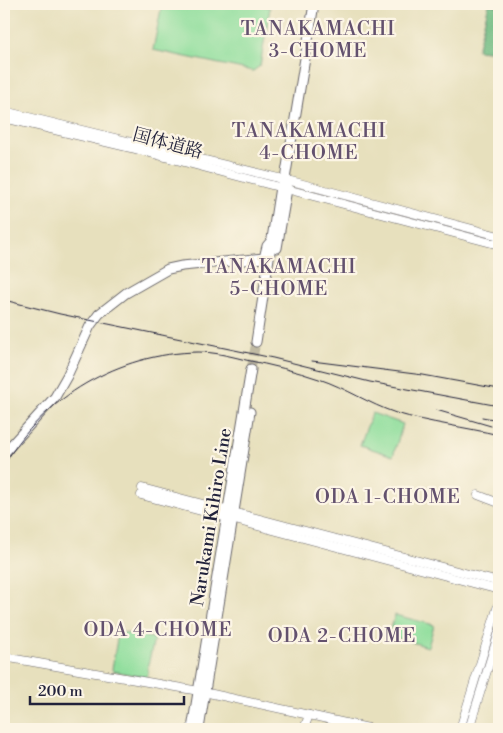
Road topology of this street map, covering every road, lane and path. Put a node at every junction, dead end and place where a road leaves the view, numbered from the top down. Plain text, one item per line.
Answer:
1 (314, 4) edge
2 (4, 111) edge
3 (4, 118) edge
4 (284, 185) junction
5 (499, 236) edge
6 (275, 242) junction
7 (499, 245) edge
8 (258, 342) tunnel mouth
9 (254, 369) tunnel mouth
10 (4, 453) edge
11 (142, 491) dead end
12 (478, 494) dead end
13 (499, 503) edge
14 (231, 516) junction
15 (499, 582) edge
16 (499, 590) edge
17 (499, 602) edge
18 (499, 632) edge
19 (4, 657) edge
20 (202, 692) junction
21 (309, 715) junction
22 (192, 729) edge
23 (199, 729) edge
24 (304, 729) edge
25 (373, 729) edge
26 (460, 729) edge
27 (469, 729) edge

1 - 4 main road
2 - 4 street, 国体道路
3 - 4 street, 国体道路
4 - 5 street, 国体道路
4 - 6 main road
4 - 7 street, 国体道路
6 - 8 main road
6 - 10 main road
9 - 14 main road, Narukami Kihiro Line
11 - 14 street
12 - 13 street
14 - 15 street
14 - 16 street
14 - 20 main road, Narukami Kihiro Line
17 - 26 street
18 - 27 street
19 - 20 street
20 - 21 street
20 - 22 main road, Narukami Kihiro Line
20 - 23 main road, Narukami Kihiro Line
21 - 24 street
21 - 25 street

